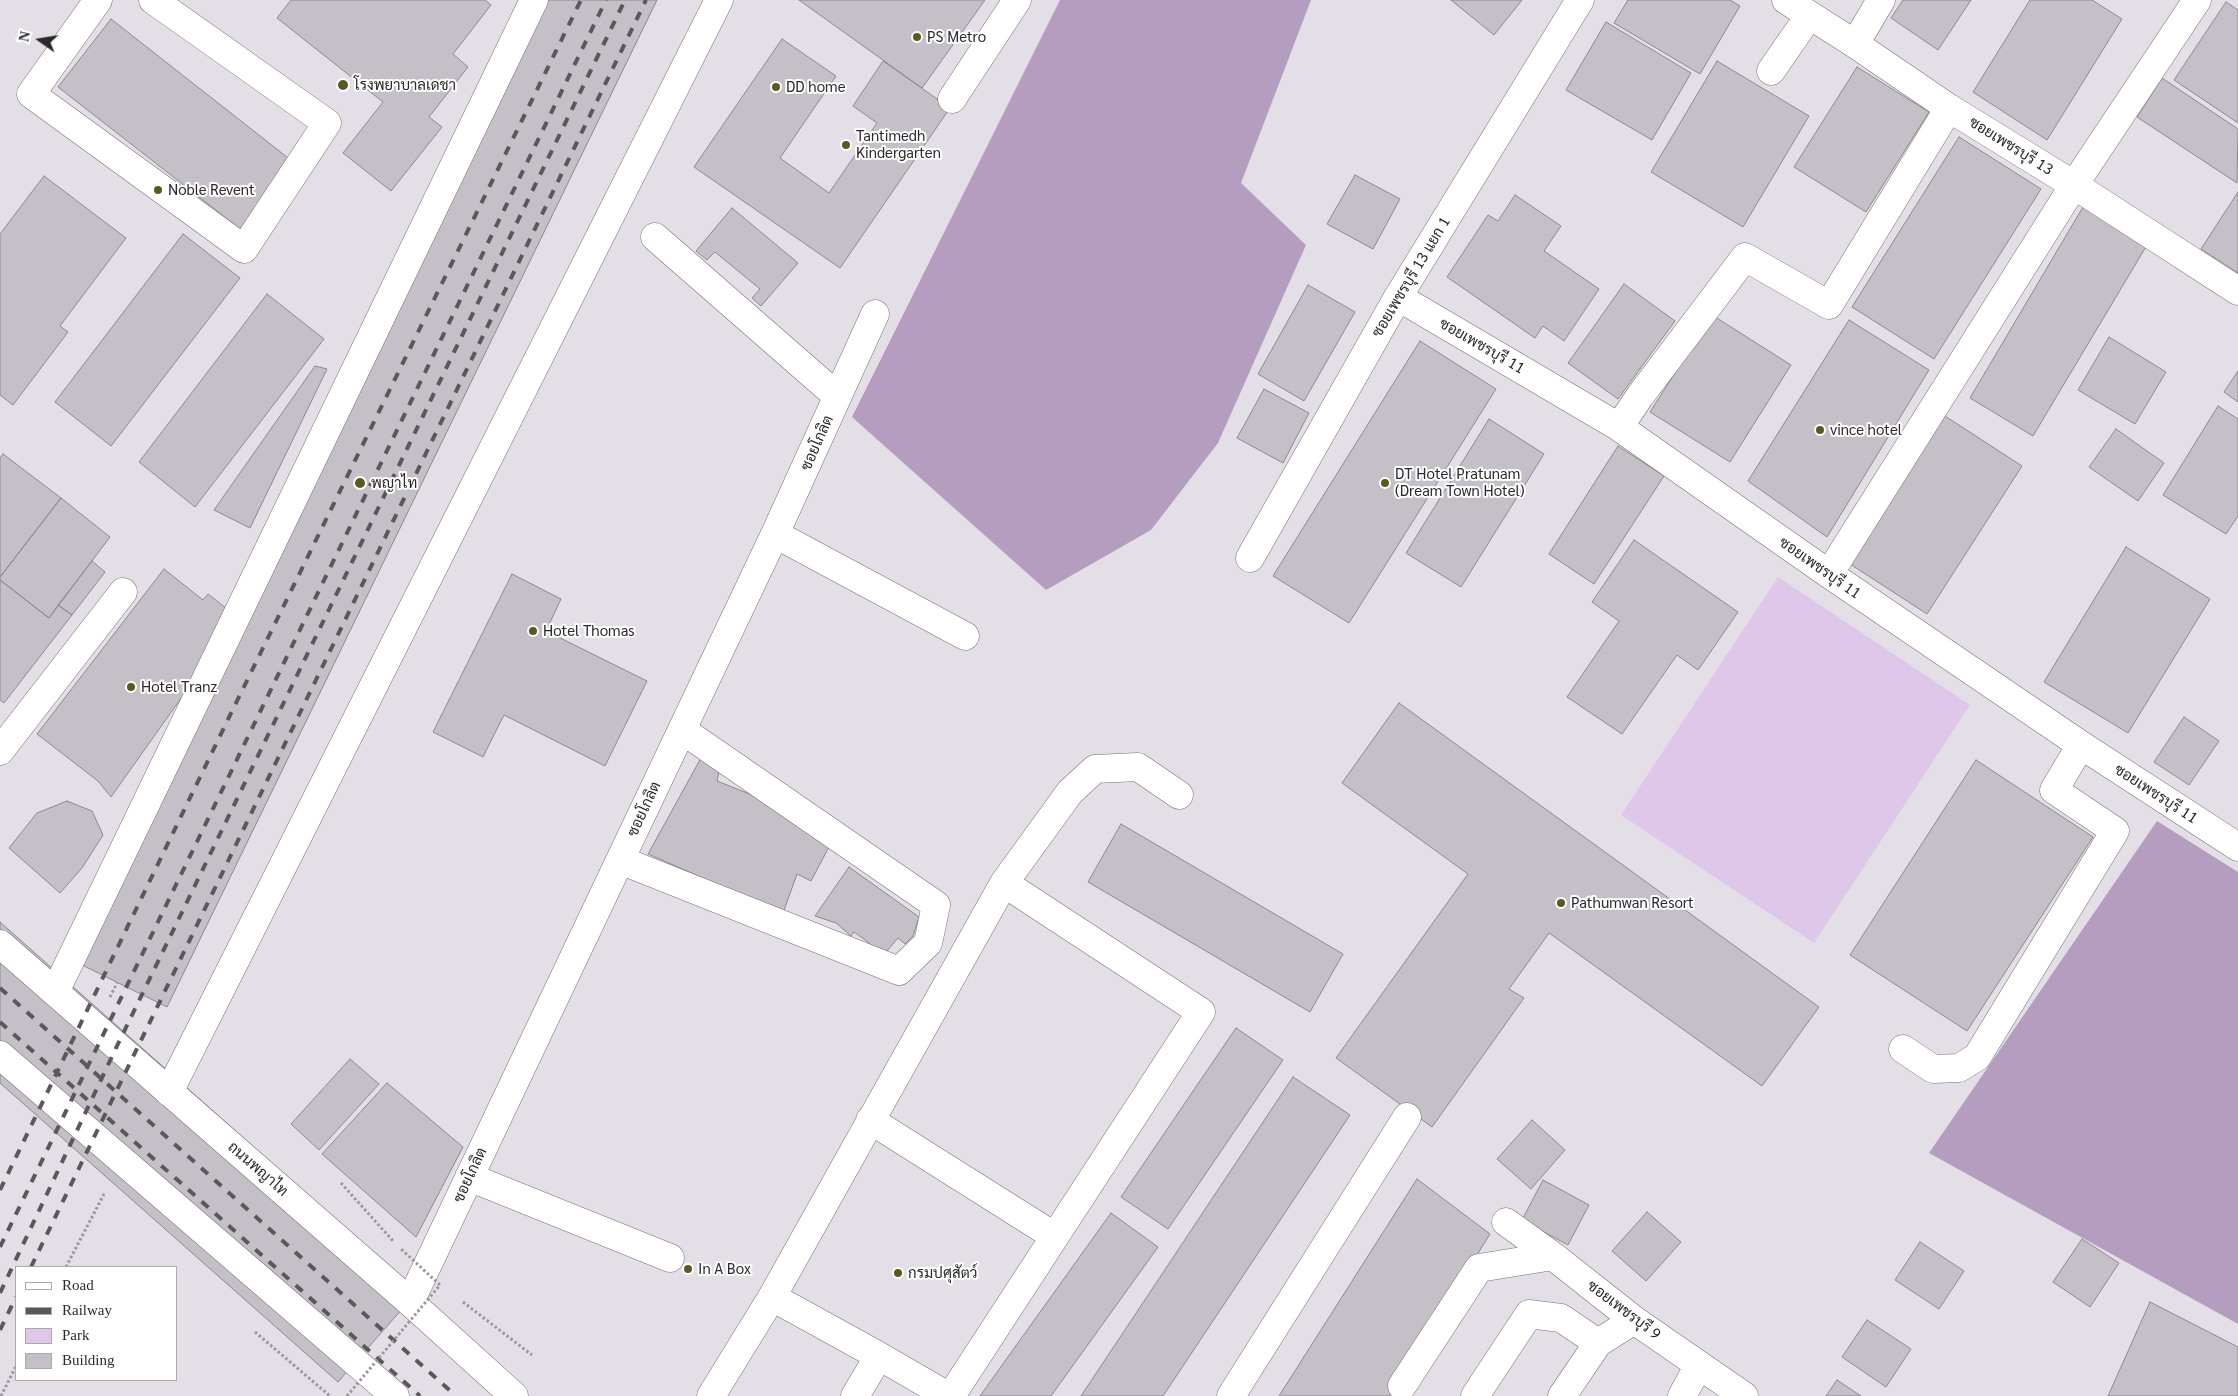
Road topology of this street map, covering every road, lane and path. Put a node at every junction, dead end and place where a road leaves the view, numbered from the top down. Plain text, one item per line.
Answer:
1 (98, 0) edge
2 (153, 0) edge
3 (534, 0) edge
4 (719, 0) edge
5 (1016, 0) edge
6 (1580, 0) edge
7 (1786, 0) edge
8 (1881, 0) edge
9 (2197, 0) edge
10 (1809, 16) junction
11 (1855, 44) junction
12 (1771, 71) dead end
13 (952, 100) dead end
14 (1949, 108) junction
15 (2074, 185) junction
16 (655, 236) dead end
17 (2238, 291) edge
18 (1398, 298) junction
19 (875, 314) dead end
20 (838, 396) junction
21 (1619, 427) junction
22 (775, 534) junction
23 (1250, 558) dead end
24 (1829, 574) junction
25 (123, 592) dead end
26 (965, 636) dead end
27 (682, 730) junction
28 (2081, 745) junction
29 (0, 751) edge
30 (1180, 795) dead end
31 (2238, 847) edge
32 (620, 860) junction
33 (1004, 883) junction
34 (0, 944) edge
35 (55, 992) junction
36 (1903, 1049) dead end
37 (0, 1055) edge
38 (169, 1092) junction
39 (1407, 1117) dead end
40 (870, 1120) junction
41 (469, 1177) junction
42 (341, 1183) dead end
43 (104, 1194) dead end
44 (1506, 1222) dead end
45 (1054, 1236) junction
46 (1553, 1256) junction
47 (670, 1258) dead end
48 (67, 1266) edge
49 (440, 1285) junction
50 (448, 1291) dead end
51 (456, 1297) dead end
52 (772, 1297) junction
53 (410, 1302) junction
54 (1634, 1320) junction
55 (254, 1332) dead end
56 (1598, 1342) junction
57 (532, 1355) dead end
58 (879, 1356) junction
59 (1698, 1364) junction
60 (15, 1368) edge
61 (1402, 1386) dead end
62 (1, 1396) edge
63 (330, 1396) edge
64 (347, 1396) edge
65 (395, 1396) edge
66 (514, 1396) edge
67 (711, 1396) edge
68 (855, 1396) edge
69 (949, 1396) edge
70 (1231, 1396) edge
71 (1475, 1396) edge
72 (1562, 1396) edge
73 (1682, 1396) edge
74 (1744, 1396) edge

1 - 2 street
3 - 35 street
4 - 38 street
5 - 13 street
6 - 18 street, ซอยเพชรบุรี 13 แยก 1
7 - 10 street, ซอยเพชรบุรี 13
8 - 11 street
9 - 15 street
10 - 11 street, ซอยเพชรบุรี 13
10 - 12 street
11 - 14 street, ซอยเพชรบุรี 13
14 - 15 street, ซอยเพชรบุรี 13
14 - 21 street
15 - 17 street, ซอยเพชรบุรี 13
15 - 24 street
16 - 20 street
18 - 21 street, ซอยเพชรบุรี 11
18 - 23 street, ซอยเพชรบุรี 13 แยก 1
19 - 20 street, ซอยโกลิต
20 - 22 street, ซอยโกลิต
21 - 24 street, ซอยเพชรบุรี 11
22 - 26 street
22 - 27 street, ซอยโกลิต
24 - 28 street, ซอยเพชรบุรี 11
25 - 29 street
27 - 32 street, ซอยโกลิต
27 - 32 street
28 - 31 street, ซอยเพชรบุรี 11
28 - 36 street
30 - 33 street
32 - 41 street, ซอยโกลิต
33 - 40 street
33 - 45 street
34 - 35 street, ถนนพญาไท
35 - 38 street, ถนนพญาไท
37 - 65 street
38 - 53 street, ถนนพญาไท
39 - 70 street
40 - 45 street
40 - 52 street
41 - 47 street
41 - 53 street, ซอยโกลิต
42 - 49 path, bridge
43 - 48 path
44 - 46 street, ซอยเพชรบุรี 9
45 - 69 street
46 - 54 street, ซอยเพชรบุรี 9
46 - 61 street
49 - 50 path
49 - 64 path, bridge
51 - 57 path
52 - 58 street
52 - 67 street
53 - 66 street, ถนนพญาไท
54 - 56 street
54 - 59 street, ซอยเพชรบุรี 9
55 - 63 path
56 - 71 street
56 - 72 street
58 - 68 street
58 - 69 street
59 - 73 street
59 - 74 street, ซอยเพชรบุรี 9
60 - 62 path

